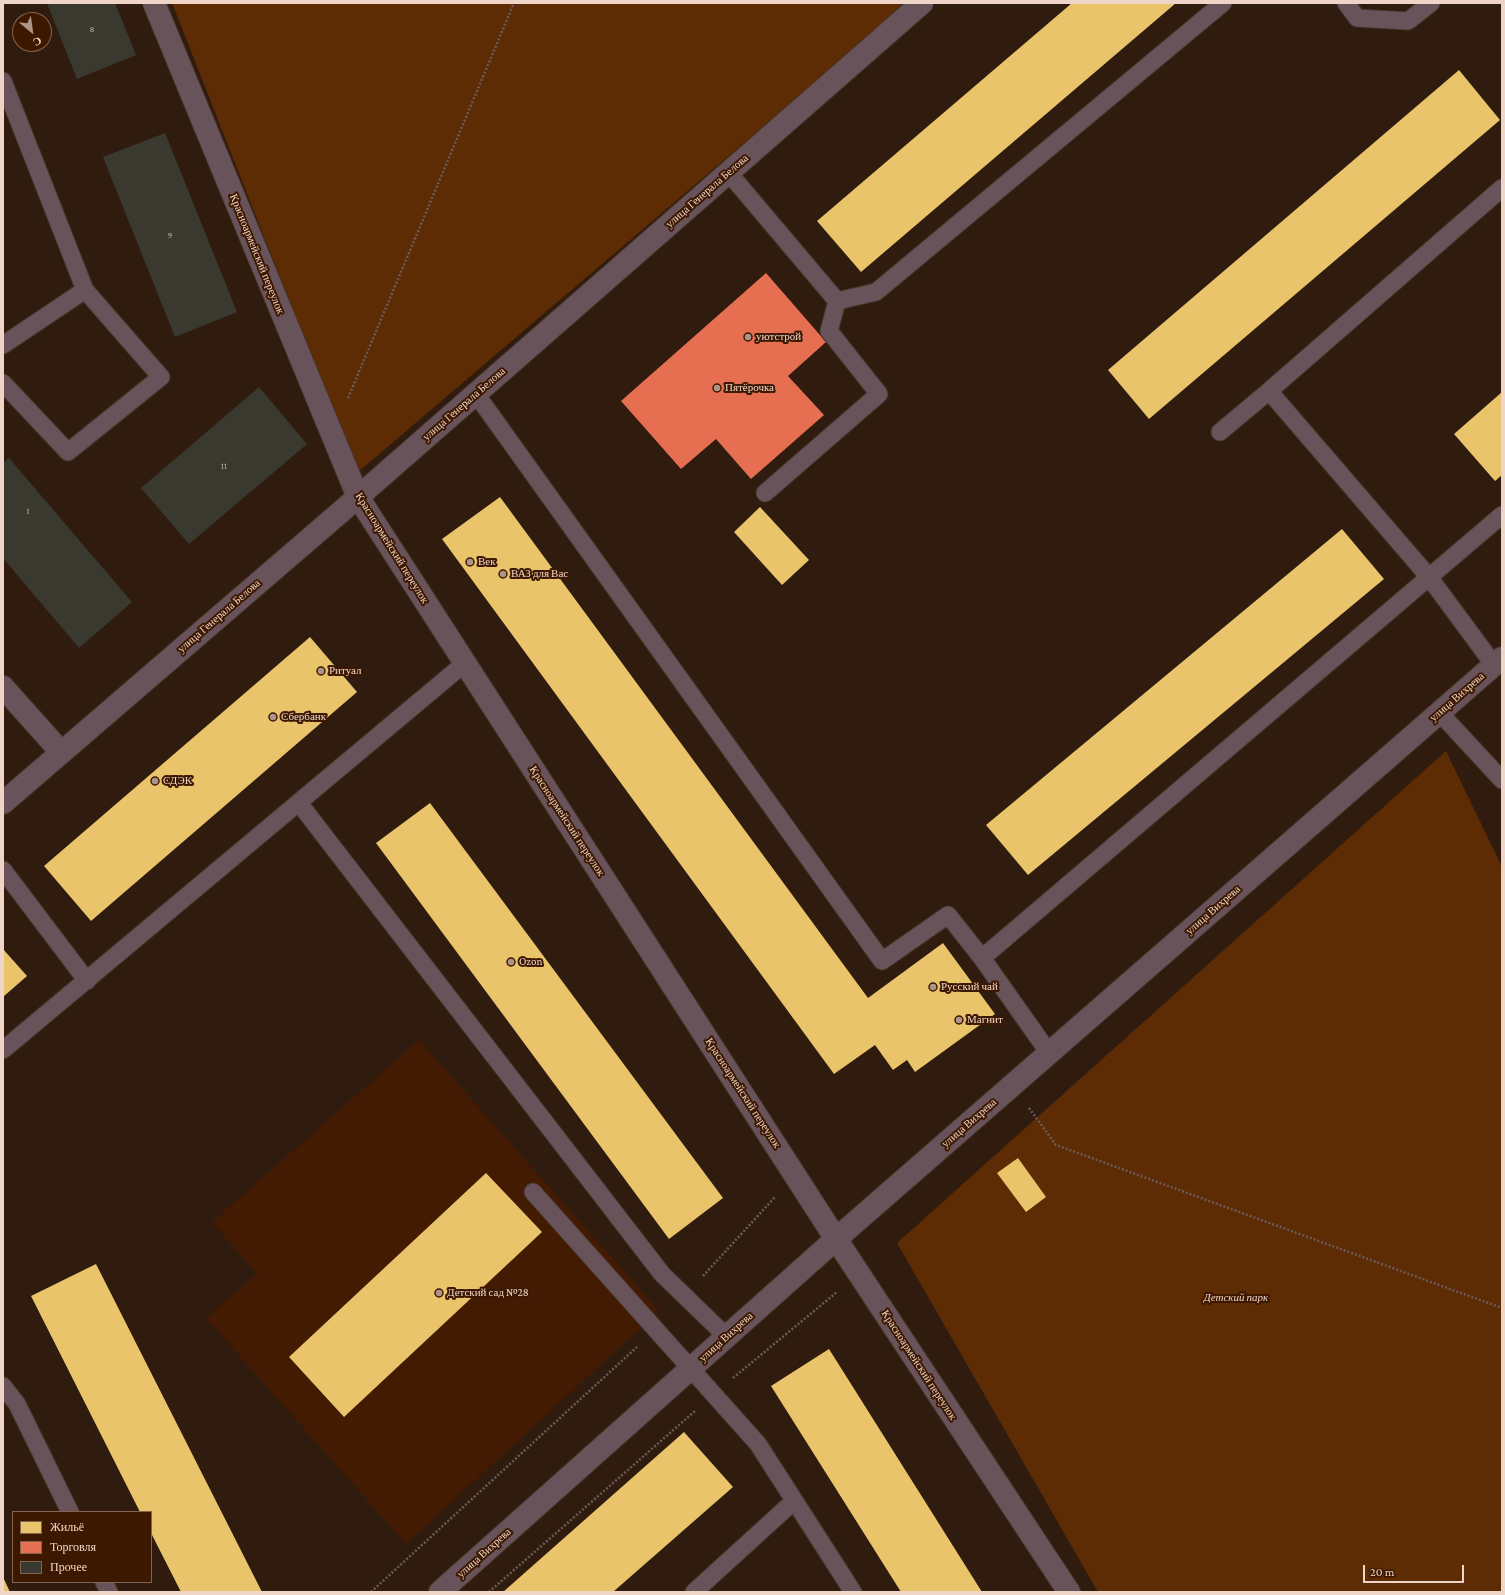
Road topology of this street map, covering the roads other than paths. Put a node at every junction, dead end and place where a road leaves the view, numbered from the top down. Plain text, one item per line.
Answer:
1 (154, 3) edge
2 (922, 3) edge
3 (1223, 3) edge
4 (1346, 3) edge
5 (1431, 3) edge
6 (3, 80) edge
7 (728, 172) junction
8 (1502, 188) edge
9 (86, 290) junction
10 (837, 301) junction
11 (3, 345) edge
12 (3, 383) edge
13 (1269, 391) junction
14 (476, 394) junction
15 (1220, 432) dead end
16 (766, 493) dead end
17 (358, 497) junction
18 (1502, 515) edge
19 (1429, 577) junction
20 (1498, 661) edge
21 (465, 663) junction
22 (3, 687) edge
23 (1439, 712) junction
24 (61, 752) junction
25 (1502, 780) edge
26 (3, 803) edge
27 (299, 803) junction
28 (3, 870) edge
29 (982, 958) junction
30 (87, 981) junction
31 (3, 1050) edge
32 (1049, 1053) junction
33 (533, 1192) dead end
34 (836, 1239) junction
35 (726, 1337) junction
36 (691, 1368) junction
37 (3, 1386) edge
38 (794, 1500) junction
39 (70, 1511) edge
40 (104, 1583) edge
41 (109, 1592) edge
42 (440, 1592) edge
43 (694, 1592) edge
44 (853, 1592) edge
45 (1069, 1592) edge

1 - 17 street, Красноармейский переулок
2 - 7 street, улица Генерала Белова
3 - 10 lane
4 - 5 lane
6 - 9 lane
7 - 10 lane
7 - 14 street, улица Генерала Белова
8 - 13 lane
9 - 11 lane
9 - 12 lane
10 - 16 lane
13 - 15 lane
13 - 19 lane
14 - 17 street, улица Генерала Белова
14 - 29 lane
17 - 21 street, Красноармейский переулок
17 - 24 street, улица Генерала Белова
18 - 19 lane
19 - 20 lane
19 - 29 lane
20 - 23 street, улица Вихрева
21 - 27 lane
21 - 34 street, Красноармейский переулок
22 - 24 street
23 - 25 lane
23 - 32 street, улица Вихрева
24 - 26 street, улица Генерала Белова
27 - 30 lane
27 - 35 lane
28 - 30 lane
29 - 32 lane
30 - 31 lane
32 - 34 street, улица Вихрева
33 - 36 lane
34 - 35 street, улица Вихрева
34 - 45 street, Красноармейский переулок
35 - 36 street, улица Вихрева
36 - 38 lane
36 - 42 street, улица Вихрева
37 - 39 lane
38 - 43 lane
38 - 44 lane
40 - 41 lane

